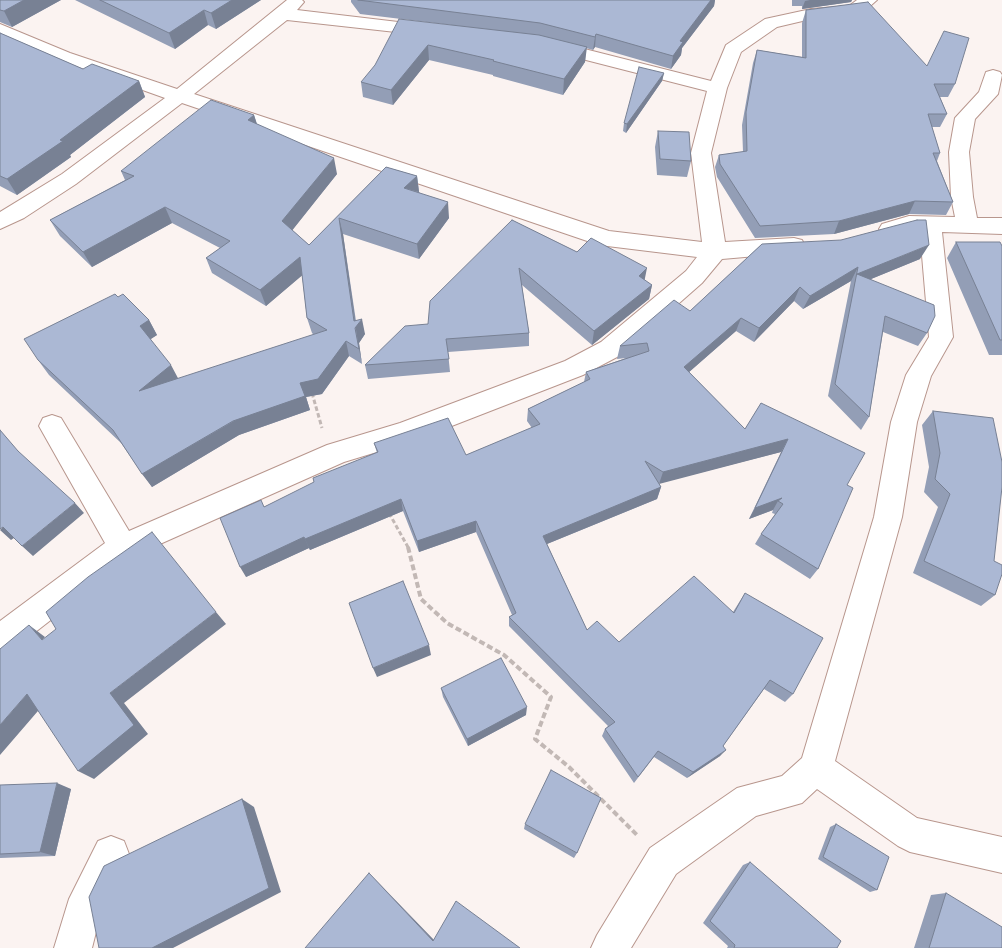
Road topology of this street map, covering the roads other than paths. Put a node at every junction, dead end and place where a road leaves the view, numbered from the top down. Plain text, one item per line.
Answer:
1 (868, 0) edge
2 (290, 7) edge
3 (0, 29) edge
4 (454, 33) edge
5 (529, 42) edge
6 (993, 76) dead end
7 (717, 88) junction
8 (181, 95) junction
9 (0, 221) edge
10 (930, 225) junction
11 (968, 225) junction
12 (1002, 226) edge
13 (872, 234) edge
14 (814, 245) edge
15 (715, 251) junction
16 (52, 426) dead end
17 (123, 547) junction
18 (0, 640) edge
19 (816, 768) junction
20 (111, 854) dead end
21 (1002, 856) edge
22 (73, 948) edge
23 (610, 948) edge

1 - 7 street
2 - 4 street
2 - 8 street
3 - 8 street
5 - 7 street
6 - 11 street
7 - 15 street
8 - 9 street
8 - 15 street
10 - 11 street
10 - 13 street
10 - 19 street
11 - 12 street
14 - 15 street
15 - 17 street
16 - 17 street
17 - 18 street
19 - 21 street
19 - 23 street
20 - 22 street

